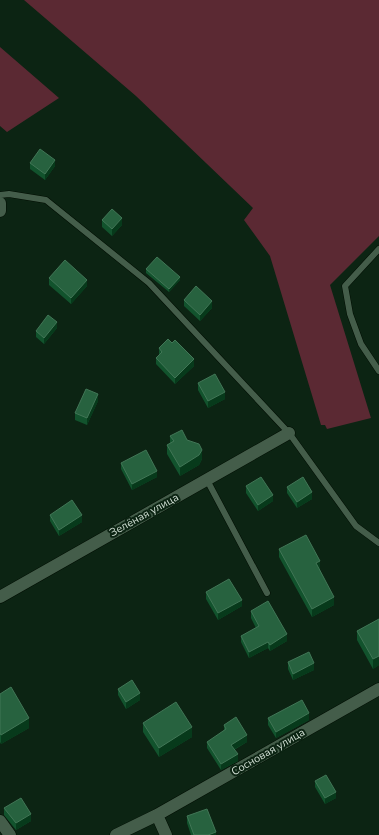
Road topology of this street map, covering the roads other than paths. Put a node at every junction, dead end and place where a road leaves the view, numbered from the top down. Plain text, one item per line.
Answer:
1 (0, 195) edge
2 (0, 203) edge
3 (0, 210) edge
4 (379, 249) edge
5 (379, 371) edge
6 (289, 434) junction
7 (206, 480) junction
8 (379, 543) edge
9 (267, 593) dead end
10 (0, 597) edge
11 (379, 689) edge
12 (157, 816) junction
13 (0, 821) edge
14 (10, 835) edge
15 (116, 835) edge
16 (166, 835) edge

1 - 6 lane
2 - 3 street
4 - 5 lane
6 - 7 street, Зелёная улица
6 - 8 lane
7 - 9 lane
7 - 10 street, Зелёная улица
11 - 12 street, Сосновая улица
12 - 15 street
12 - 16 street
13 - 14 street

